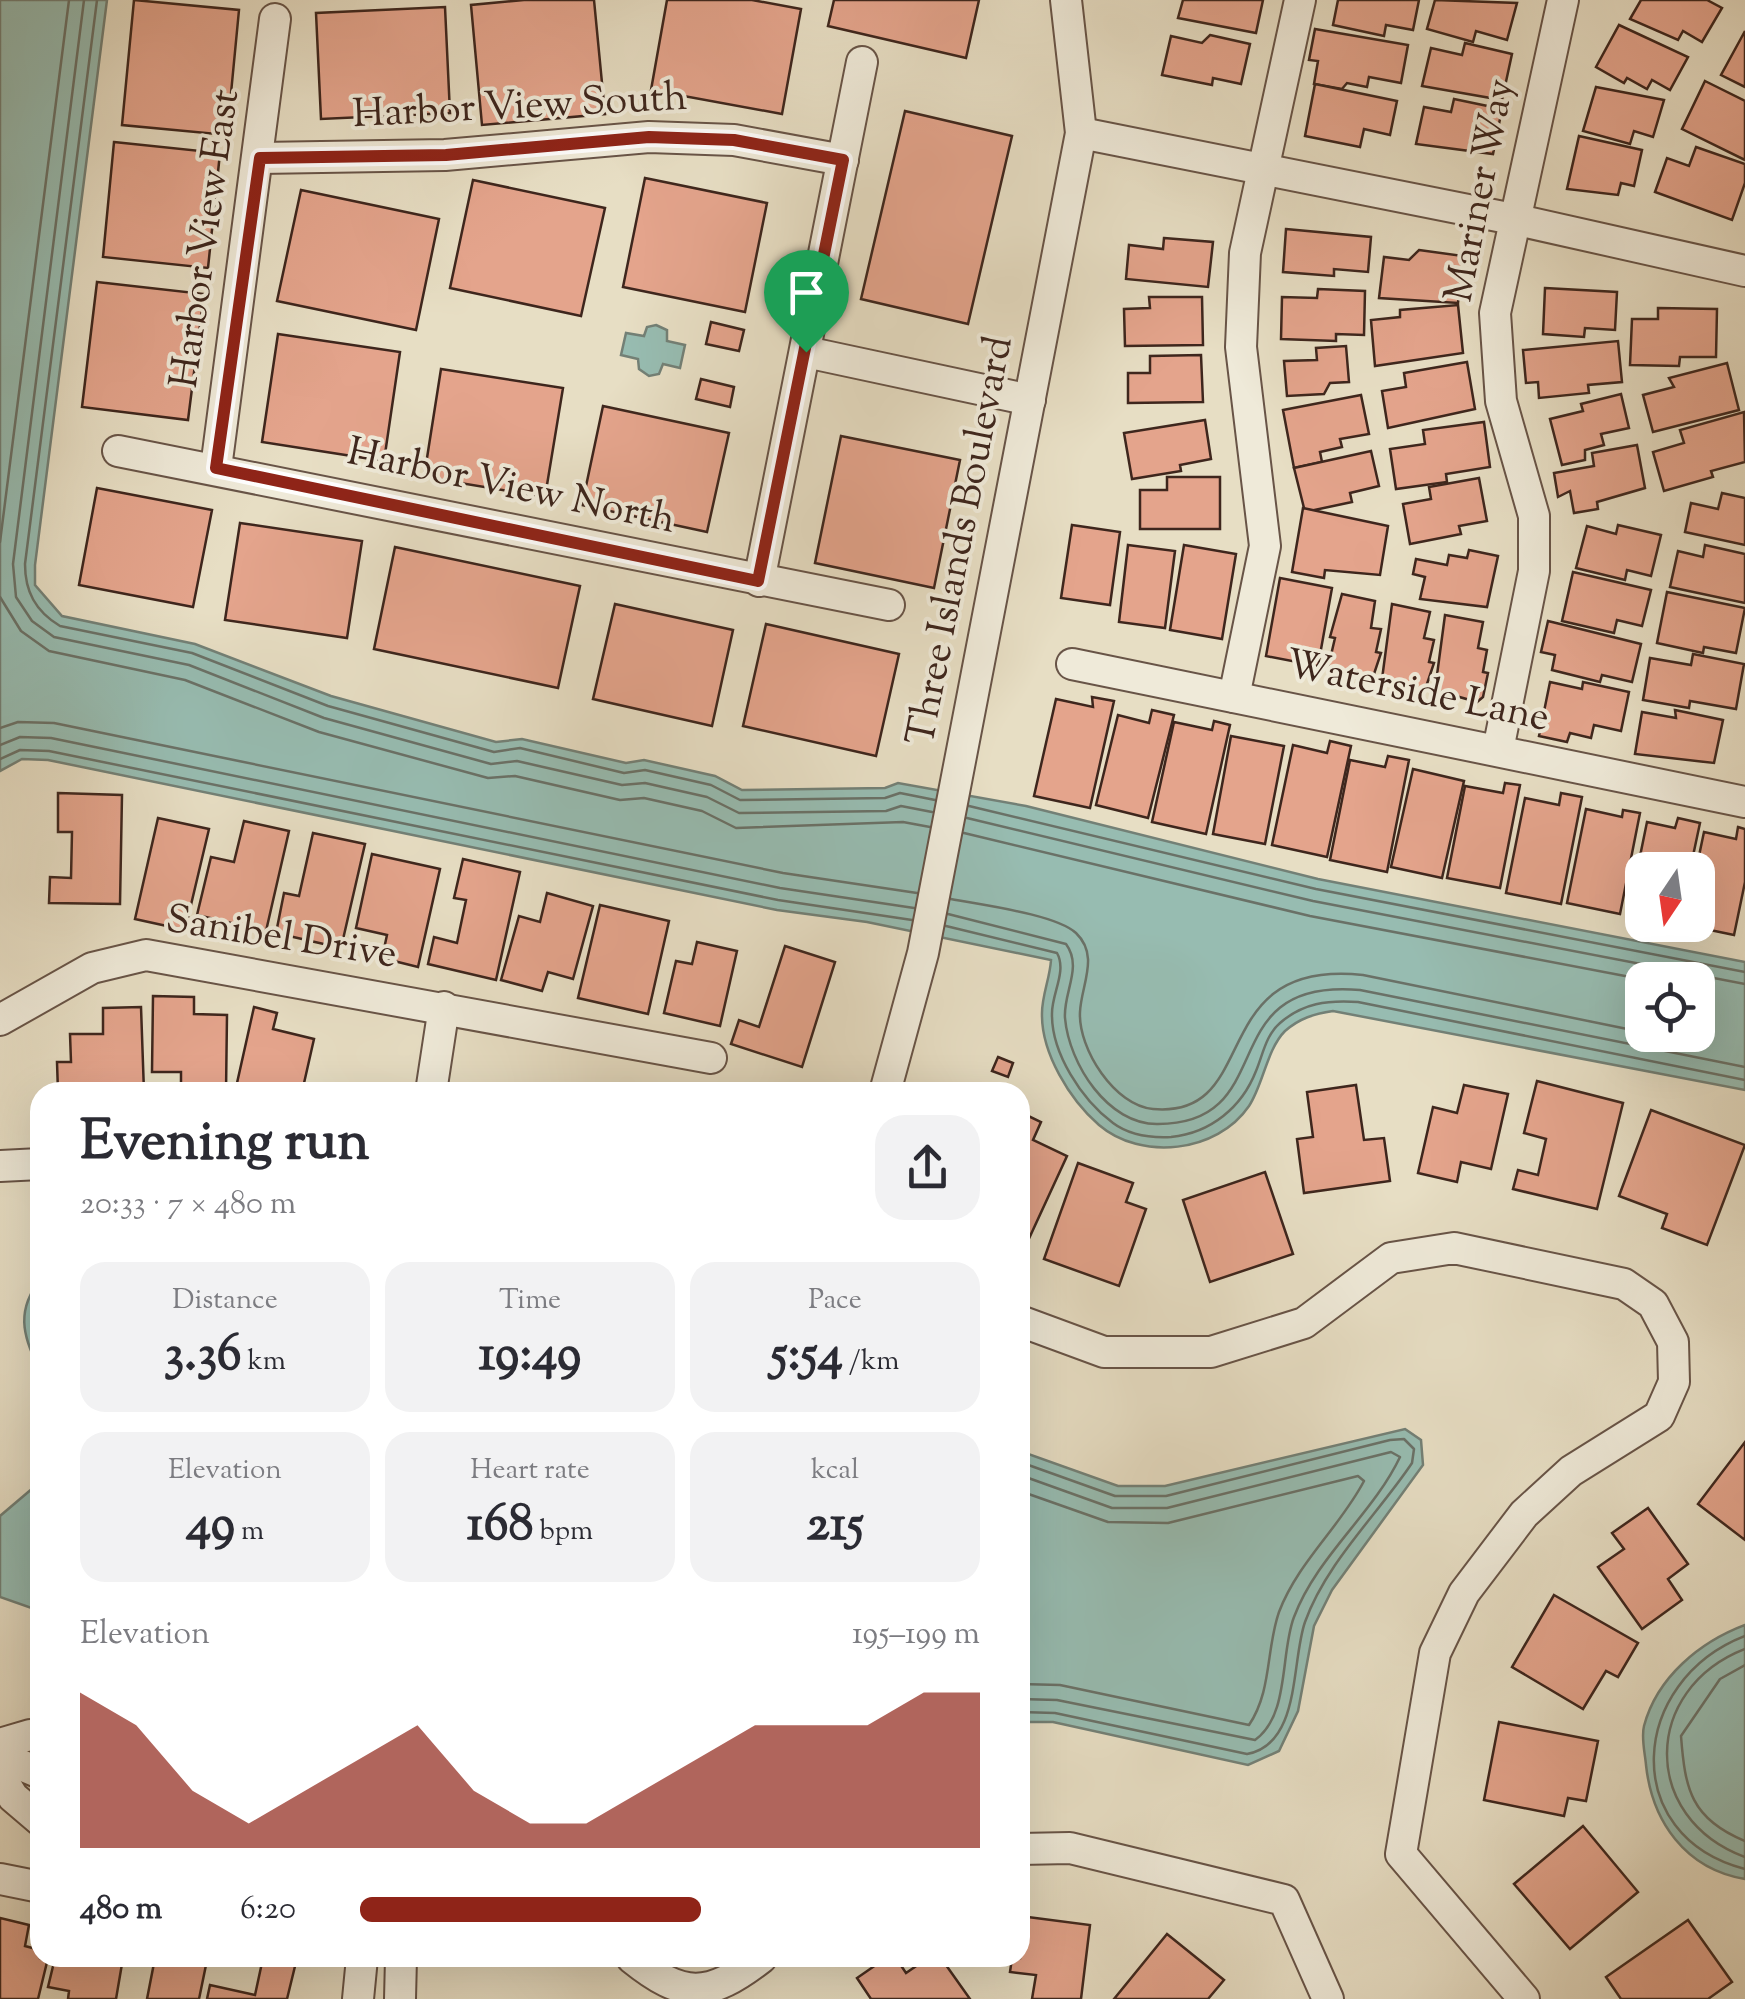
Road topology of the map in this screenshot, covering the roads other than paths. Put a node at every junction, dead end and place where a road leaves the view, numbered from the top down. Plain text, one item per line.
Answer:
1 (1066, 0) edge
2 (1300, 0) edge
3 (1563, 0) edge
4 (275, 19) dead end
5 (862, 62) dead end
6 (1081, 133) junction
7 (260, 158) junction
8 (843, 160) junction
9 (1264, 172) junction
10 (1514, 219) junction
11 (1745, 271) edge
12 (806, 352) junction
13 (1030, 400) junction
14 (118, 450) dead end
15 (216, 468) junction
16 (758, 581) junction
17 (888, 604) dead end
18 (1072, 664) dead end
19 (1234, 696) junction
20 (1498, 750) junction
21 (1745, 802) edge
22 (444, 1007) junction
23 (0, 1020) edge
24 (711, 1058) dead end
25 (433, 1082) edge
26 (887, 1082) edge
27 (30, 1164) edge
28 (0, 1166) edge
29 (1030, 1324) edge
30 (30, 1735) edge
31 (0, 1744) edge
32 (0, 1756) edge
33 (30, 1769) edge
34 (0, 1776) edge
35 (30, 1811) edge
36 (1030, 1849) edge
37 (0, 1879) edge
38 (30, 1885) edge
39 (361, 1967) edge
40 (401, 1967) edge
41 (642, 1967) edge
42 (750, 1967) edge
43 (358, 1999) edge
44 (400, 1999) edge
45 (1328, 1999) edge
46 (1524, 1999) edge

1 - 6 street, Three Islands Boulevard
2 - 9 street
3 - 10 street, Mariner Way
4 - 7 street, Harbor View East
5 - 8 street
6 - 9 street
6 - 13 street, Three Islands Boulevard
7 - 8 street, Harbor View South
7 - 15 street, Harbor View East
8 - 12 street
9 - 10 street
9 - 19 street
10 - 11 street
10 - 20 street, Mariner Way
12 - 13 street
12 - 16 street
13 - 26 street, Three Islands Boulevard
14 - 15 street, Harbor View North
15 - 16 street, Harbor View North
16 - 17 street, Harbor View North
18 - 19 street, Waterside Lane
19 - 20 street, Waterside Lane
20 - 21 street, Waterside Lane
22 - 23 street, Sanibel Drive
22 - 24 street, Sanibel Drive
22 - 25 street, Sanibel Drive
27 - 28 street
29 - 46 street
30 - 31 street
32 - 33 street
34 - 35 street
36 - 45 street
37 - 38 street
39 - 43 street
40 - 44 street
41 - 42 street

